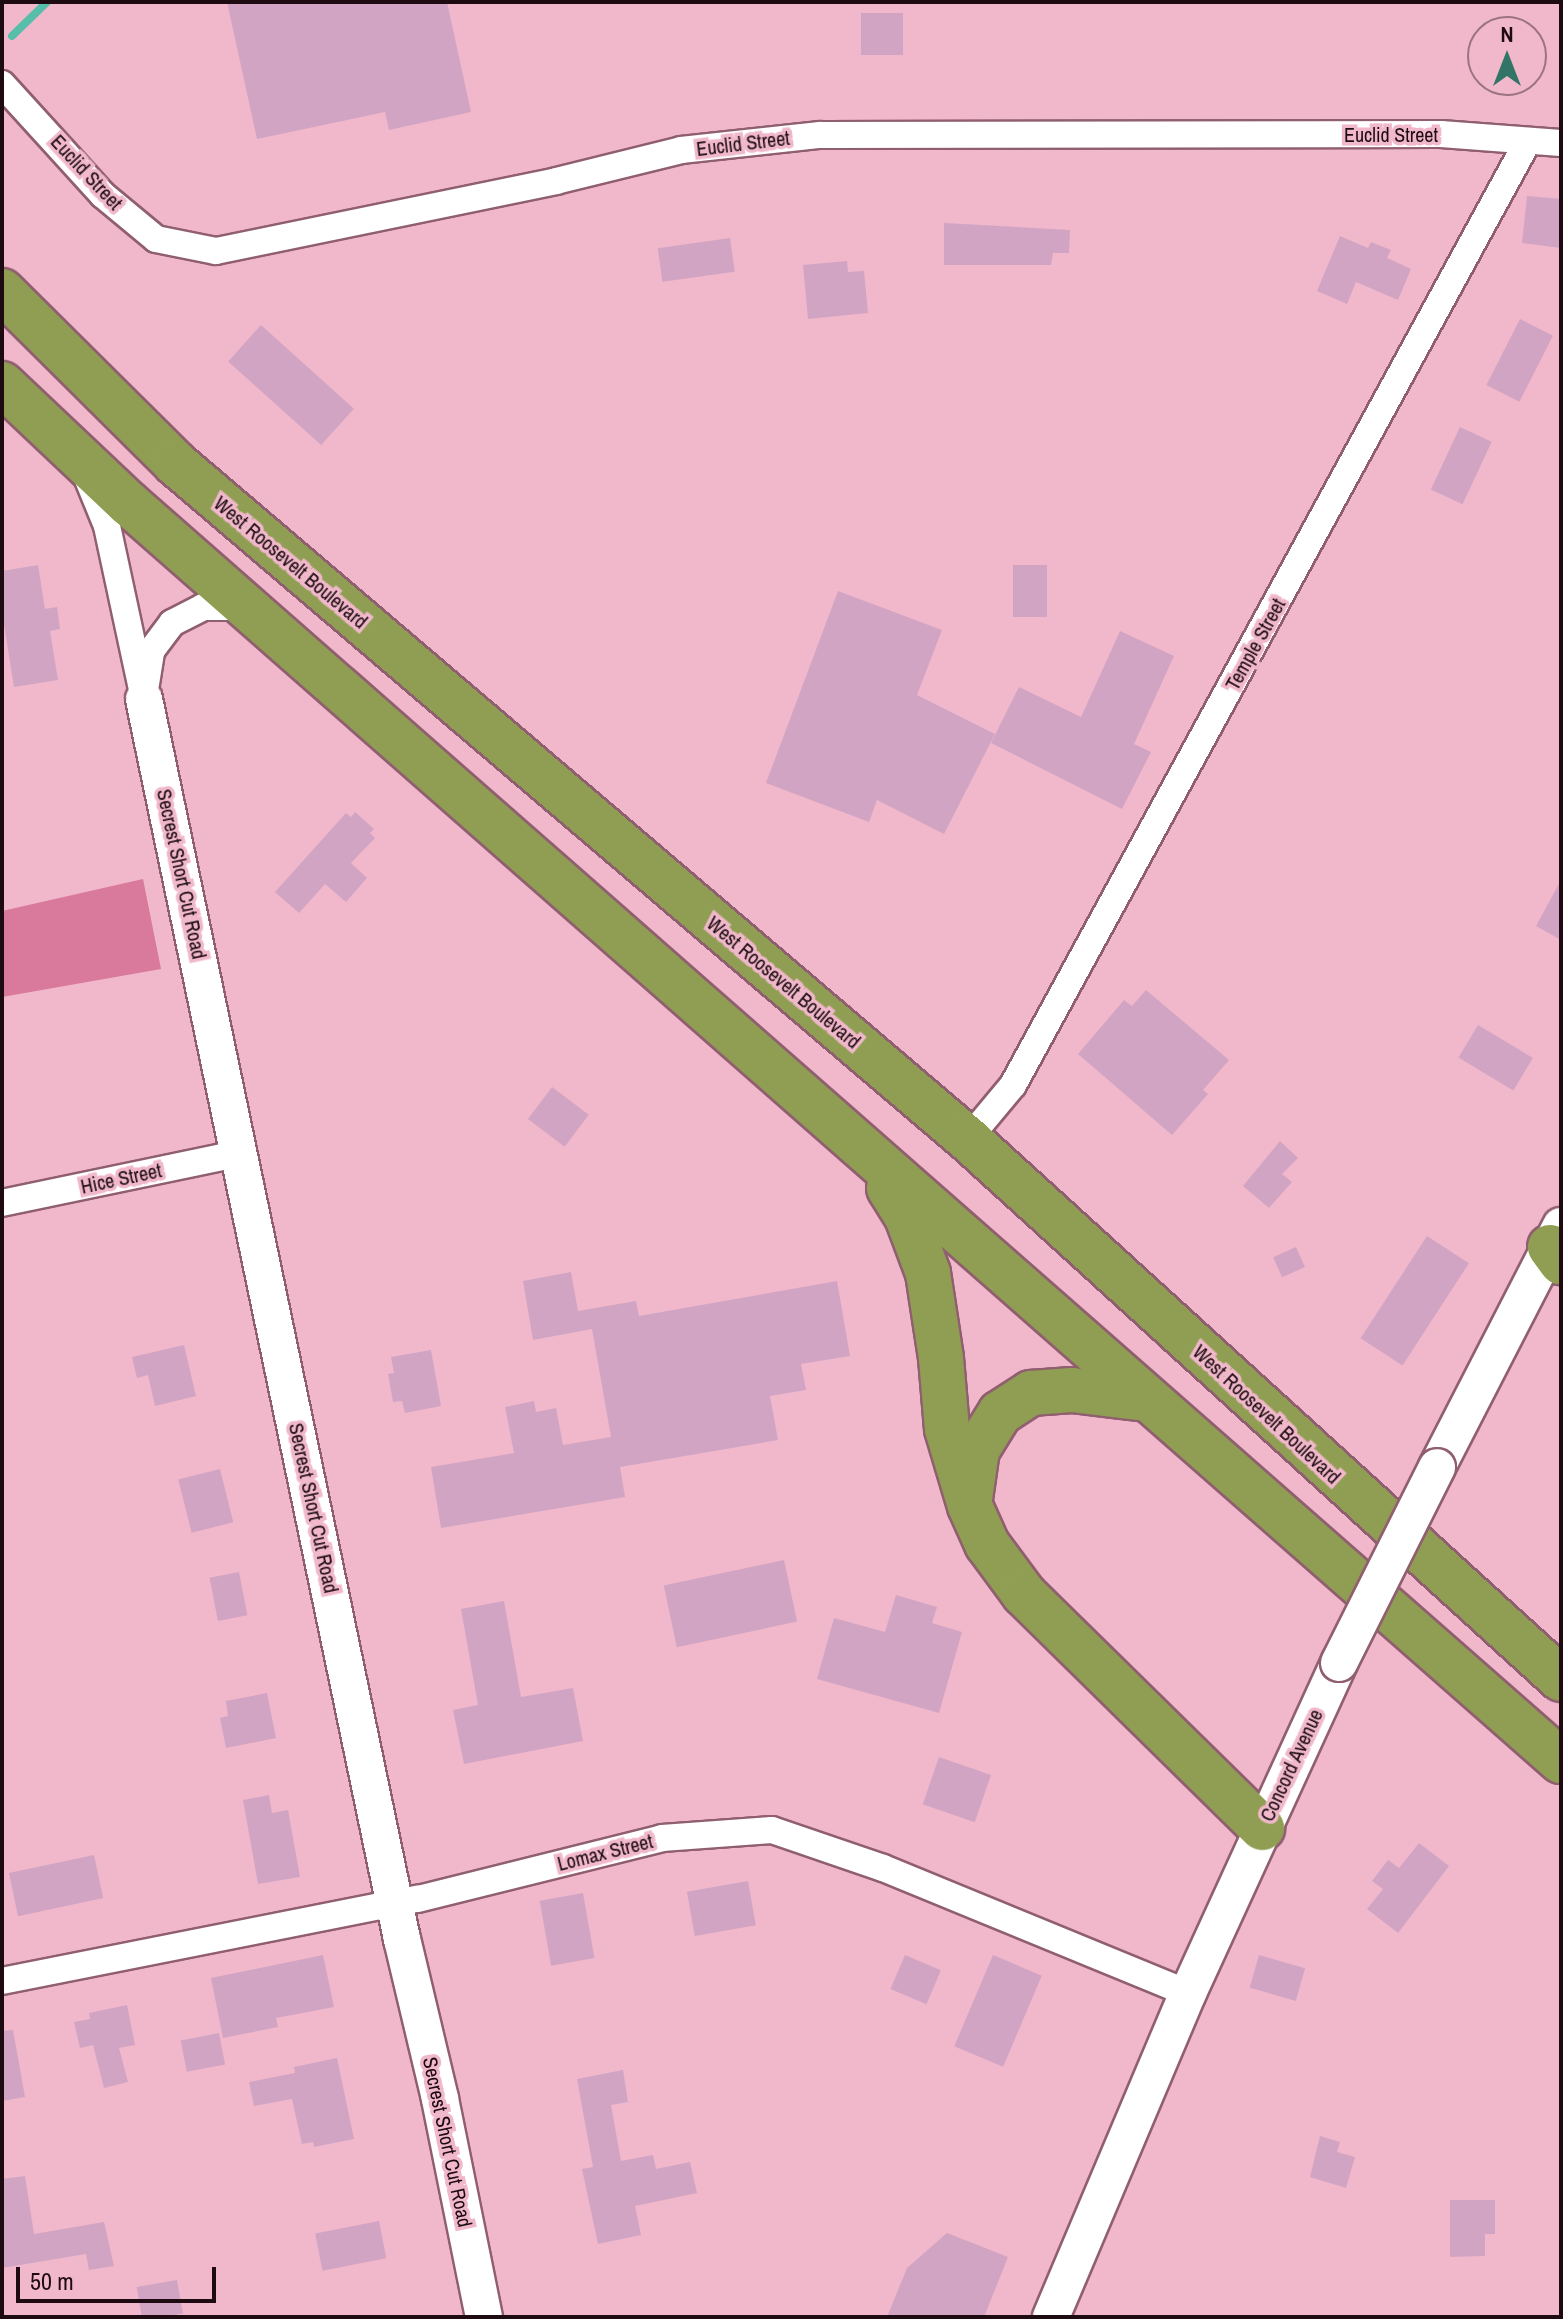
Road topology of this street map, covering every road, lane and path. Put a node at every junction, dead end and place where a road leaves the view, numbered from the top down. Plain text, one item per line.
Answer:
1 (2, 84) edge
2 (1528, 141) junction
3 (1561, 143) edge
4 (2, 291) edge
5 (2, 384) edge
6 (77, 454) junction
7 (246, 607) junction
8 (144, 699) junction
9 (968, 1139) junction
10 (241, 1153) junction
11 (871, 1159) junction
12 (2, 1203) edge
13 (1557, 1245) edge
14 (941, 1358) junction
15 (1146, 1399) junction
16 (977, 1450) junction
17 (970, 1506) junction
18 (1561, 1679) edge
19 (1561, 1761) edge
20 (1262, 1828) junction
21 (395, 1904) junction
22 (2, 1981) edge
23 (1188, 1993) junction
24 (484, 2317) edge
25 (1051, 2317) edge

1 - 2 street, Euclid Street
2 - 3 street, Euclid Street
2 - 9 street, Temple Street
4 - 9 highway, West Roosevelt Boulevard
5 - 6 highway
6 - 7 highway
6 - 8 street, Secrest Short Cut Road
7 - 8 street, Secrest Short Cut Road
7 - 11 highway
8 - 10 street, Secrest Short Cut Road
9 - 18 highway, West Roosevelt Boulevard
10 - 12 street, Hice Street
10 - 21 street, Secrest Short Cut Road
11 - 14 highway
11 - 15 highway
13 - 20 street, Concord Avenue, bridge
14 - 16 highway
14 - 17 highway
15 - 16 highway
15 - 19 highway
16 - 17 highway
17 - 20 highway
20 - 23 street, Concord Avenue
21 - 22 street, Lomax Street
21 - 23 street, Lomax Street
21 - 24 street, Secrest Short Cut Road
23 - 25 street, Concord Avenue

